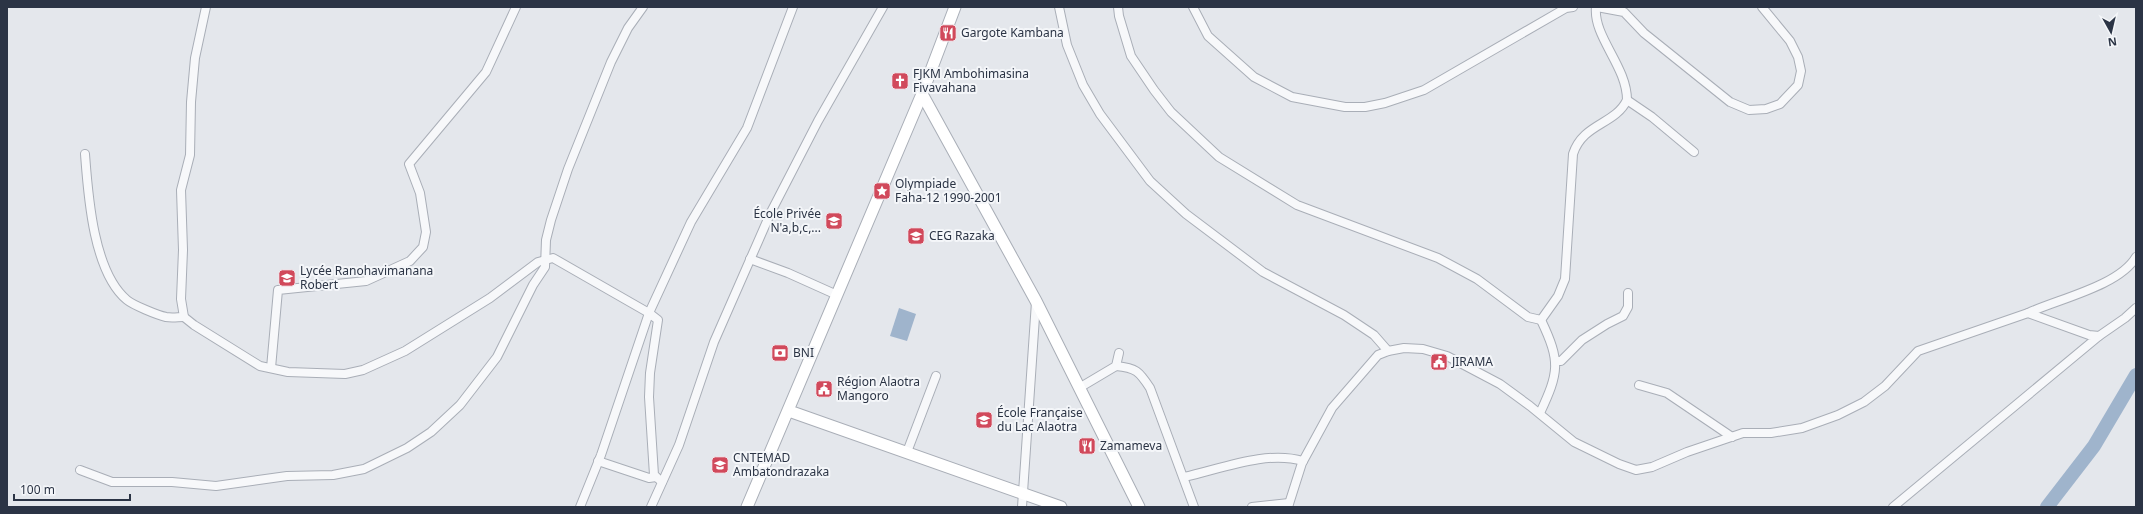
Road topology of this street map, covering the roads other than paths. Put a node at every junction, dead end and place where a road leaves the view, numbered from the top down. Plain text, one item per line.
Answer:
1 (206, 7) edge
2 (516, 7) edge
3 (643, 7) edge
4 (793, 7) edge
5 (883, 7) edge
6 (955, 7) edge
7 (1060, 7) edge
8 (1118, 7) edge
9 (1193, 7) edge
10 (1573, 7) edge
11 (1597, 7) edge
12 (1762, 7) edge
13 (922, 94) junction
14 (1627, 100) junction
15 (1694, 152) dead end
16 (85, 154) dead end
17 (2136, 257) edge
18 (546, 259) junction
19 (750, 259) junction
20 (1628, 294) dead end
21 (837, 295) junction
22 (1036, 301) junction
23 (2136, 308) edge
24 (649, 313) junction
25 (2028, 313) junction
26 (184, 317) junction
27 (1541, 320) junction
28 (2099, 336) junction
29 (1388, 351) junction
30 (1119, 353) dead end
31 (1556, 361) junction
32 (1116, 366) junction
33 (271, 368) junction
34 (936, 376) dead end
35 (1638, 385) dead end
36 (1079, 388) junction
37 (789, 411) junction
38 (1540, 414) junction
39 (1732, 437) junction
40 (907, 452) junction
41 (598, 461) junction
42 (1303, 461) junction
43 (80, 470) dead end
44 (1184, 477) junction
45 (659, 480) junction
46 (1022, 494) junction
47 (1289, 505) edge
48 (580, 507) edge
49 (651, 507) edge
50 (747, 507) edge
51 (1022, 507) edge
52 (1061, 507) edge
53 (1139, 507) edge
54 (1194, 507) edge
55 (1252, 507) edge
56 (1893, 507) edge

1 - 26 street
2 - 33 street
3 - 18 street
4 - 24 street
5 - 19 street
6 - 13 street
7 - 29 street
8 - 27 street
9 - 10 street
11 - 12 street
11 - 14 street
13 - 21 street
13 - 22 street
14 - 15 street
14 - 27 street
16 - 26 street
17 - 25 street
18 - 24 street
18 - 33 street
18 - 43 street
19 - 21 street
19 - 45 street
20 - 31 street
21 - 37 street
22 - 36 street
22 - 46 street
23 - 28 street
24 - 41 street
24 - 45 street
25 - 28 street
25 - 39 street
26 - 33 street
27 - 31 street
28 - 56 street
29 - 38 street
29 - 42 street
30 - 32 street
31 - 38 street
32 - 36 street
32 - 44 street
34 - 40 street
35 - 39 street
36 - 53 street
37 - 40 street
37 - 50 street
38 - 39 street
40 - 46 street
41 - 45 street
41 - 48 street
42 - 44 street
42 - 47 street
44 - 54 street
45 - 49 street
46 - 51 street
46 - 52 street
47 - 55 street

